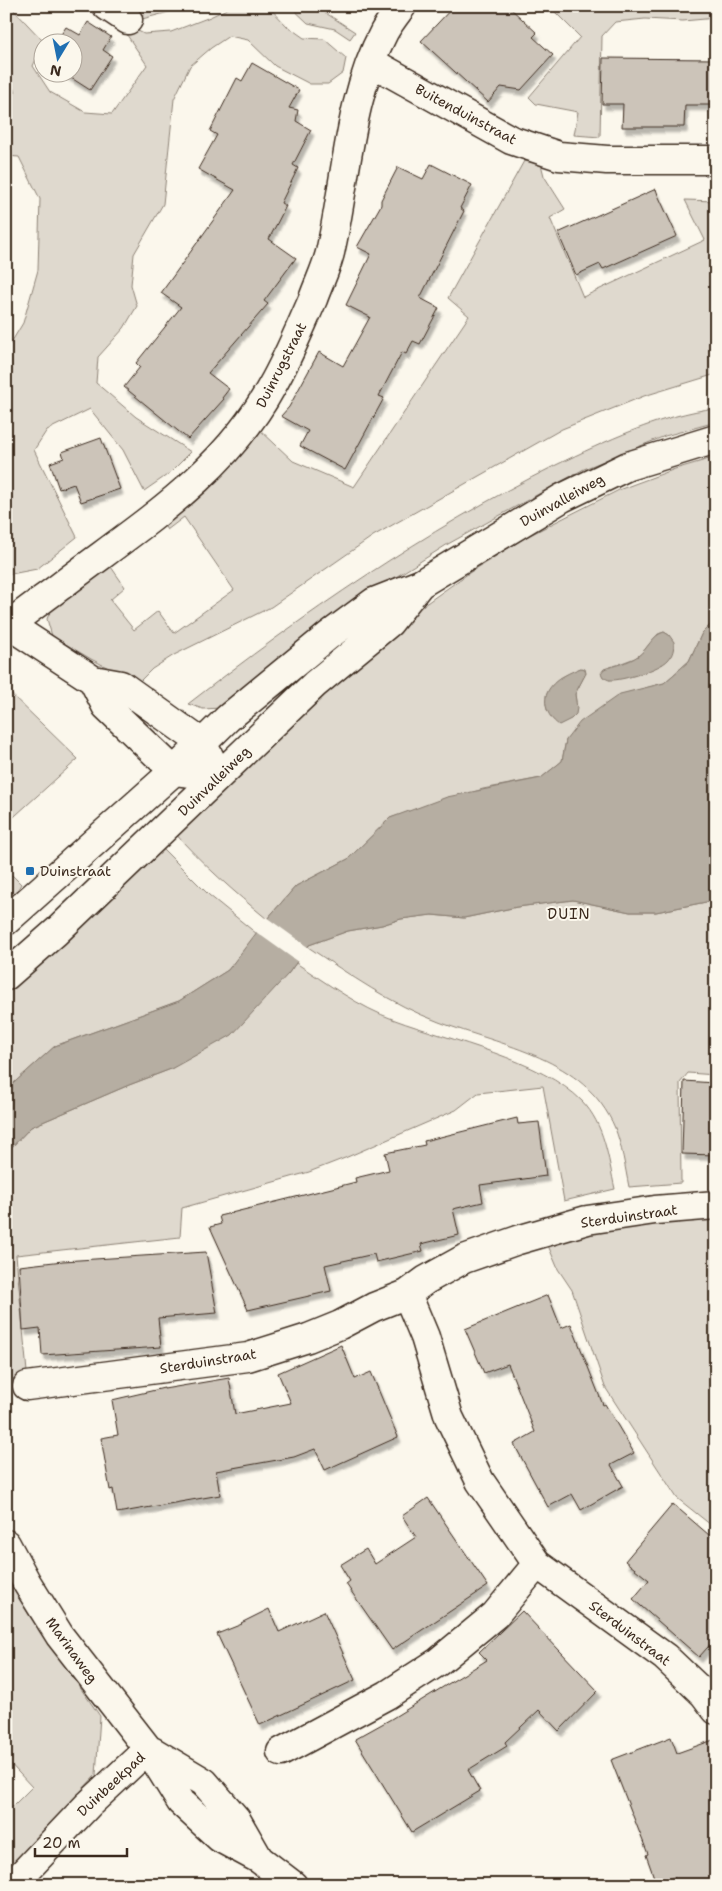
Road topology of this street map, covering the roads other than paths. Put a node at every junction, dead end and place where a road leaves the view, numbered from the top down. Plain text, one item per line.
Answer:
1 (402, 6) edge
2 (371, 62) junction
3 (716, 160) edge
4 (716, 439) edge
5 (420, 584) junction
6 (7, 625) edge
7 (93, 680) junction
8 (202, 743) junction
9 (174, 771) junction
10 (219, 776) junction
11 (6, 921) edge
12 (6, 976) edge
13 (716, 1205) edge
14 (408, 1294) junction
15 (27, 1386) dead end
16 (6, 1544) edge
17 (537, 1564) junction
18 (716, 1710) edge
19 (148, 1749) junction
20 (281, 1752) dead end
21 (12, 1885) edge
22 (293, 1885) edge

1 - 2 street, Duinrugstraat
2 - 3 street, Buitenduinstraat
2 - 6 street, Duinrugstraat
4 - 5 street, Duinvalleiweg
5 - 8 street, Duinvalleiweg
5 - 10 street, Duinvalleiweg
6 - 7 street
7 - 8 street
7 - 9 street
8 - 9 street, Duinvalleiweg
8 - 10 street
9 - 10 street
9 - 11 street, Duinvalleiweg
10 - 12 street, Duinvalleiweg
13 - 14 street, Sterduinstraat
14 - 15 street, Sterduinstraat
14 - 17 street, Sterduinstraat
16 - 19 street, Marinaweg
17 - 18 street, Sterduinstraat
17 - 20 street
19 - 21 street, Duinbeekpad
19 - 22 street, Marinaweg

